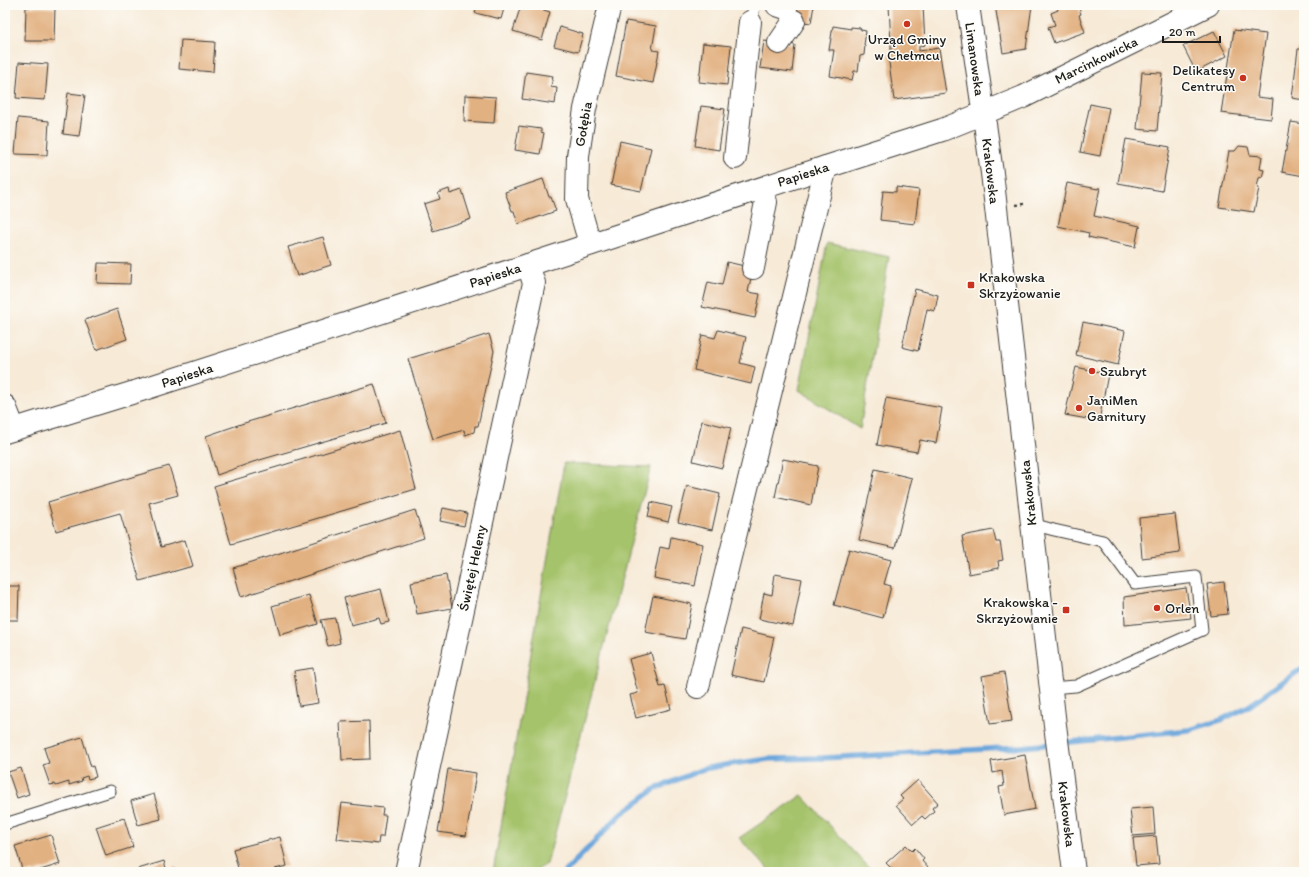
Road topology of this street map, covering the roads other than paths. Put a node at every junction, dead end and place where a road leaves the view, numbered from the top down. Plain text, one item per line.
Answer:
1 (610, 5) edge
2 (968, 5) edge
3 (1202, 6) edge
4 (785, 11) edge
5 (752, 14) edge
6 (779, 43) dead end
7 (983, 113) junction
8 (735, 158) dead end
9 (826, 167) junction
10 (766, 202) dead end
11 (591, 244) junction
12 (528, 265) junction
13 (753, 268) dead end
14 (5, 406) edge
15 (9, 431) edge
16 (1032, 524) junction
17 (698, 686) dead end
18 (1050, 688) junction
19 (110, 791) dead end
20 (5, 824) edge
21 (406, 872) edge
22 (1074, 872) edge

1 - 11 street, Gołębia
2 - 7 street, Limanowska
3 - 7 street, Marcinkowicka
4 - 6 street
5 - 8 street
7 - 9 street, Papieska
7 - 16 street, Krakowska
9 - 11 street, Papieska
9 - 17 street
10 - 13 street
11 - 12 street, Papieska
12 - 15 street, Papieska
12 - 21 street, Świętej Heleny
14 - 15 street
16 - 18 street, Krakowska
16 - 18 lane
18 - 22 street, Krakowska
19 - 20 lane

